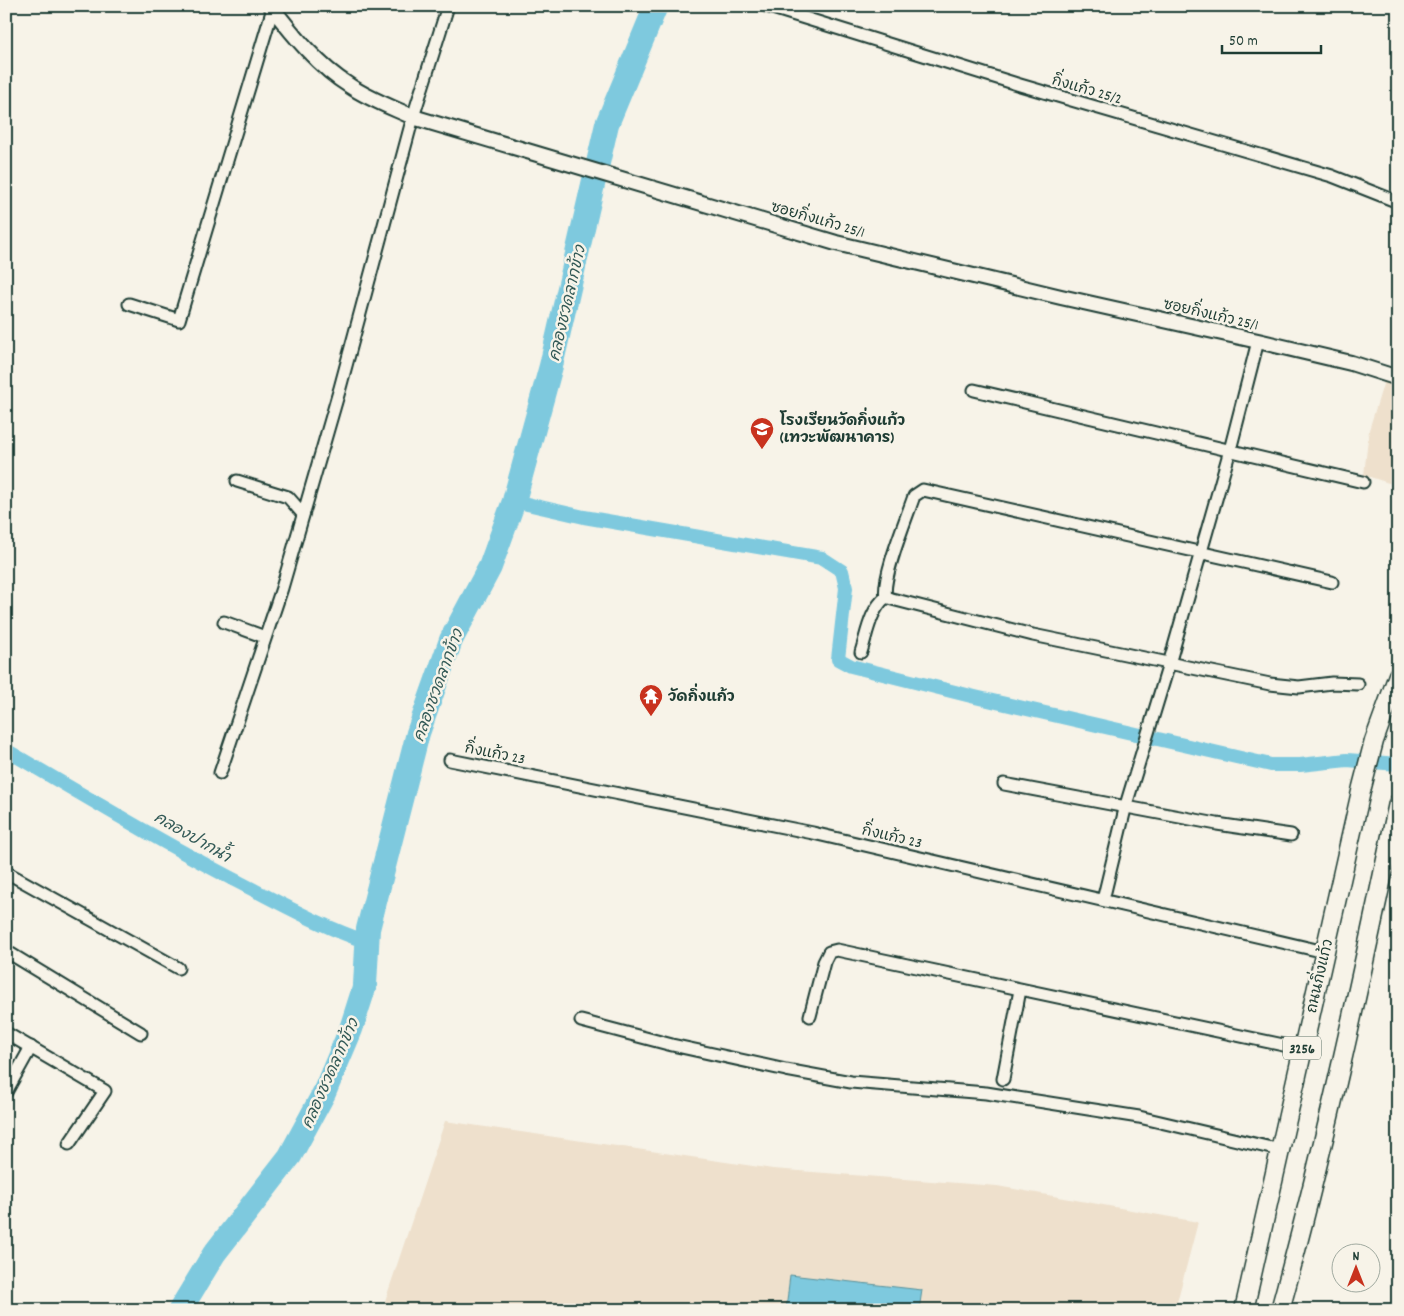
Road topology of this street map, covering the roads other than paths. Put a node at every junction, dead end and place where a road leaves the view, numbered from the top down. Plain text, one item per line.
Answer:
1 (448, 6) edge
2 (766, 6) edge
3 (272, 7) edge
4 (413, 117) junction
5 (1398, 202) edge
6 (129, 304) dead end
7 (1258, 341) junction
8 (1398, 378) edge
9 (974, 390) dead end
10 (1230, 450) junction
11 (238, 481) dead end
12 (1363, 482) dead end
13 (303, 514) junction
14 (1201, 553) junction
15 (1332, 582) dead end
16 (886, 597) junction
17 (224, 622) dead end
18 (265, 637) junction
19 (861, 652) dead end
20 (1170, 664) junction
21 (1398, 675) edge
22 (1358, 684) dead end
23 (450, 760) dead end
24 (220, 773) dead end
25 (1004, 784) dead end
26 (1398, 803) edge
27 (1126, 806) junction
28 (1291, 835) dead end
29 (6, 872) edge
30 (1103, 900) junction
31 (6, 952) edge
32 (1325, 952) junction
33 (178, 968) dead end
34 (1020, 990) junction
35 (810, 1016) dead end
36 (581, 1021) dead end
37 (142, 1033) dead end
38 (6, 1034) edge
39 (31, 1047) junction
40 (1302, 1049) junction
41 (1003, 1079) dead end
42 (6, 1092) edge
43 (70, 1144) dead end
44 (1280, 1150) junction
45 (1244, 1310) edge
46 (1280, 1310) edge

1 - 4 street
2 - 5 street, กิ่งแก้ว 25/2
3 - 4 street, ซอยกิ่งแก้ว 25/1
3 - 6 street
4 - 7 street, ซอยกิ่งแก้ว 25/1
4 - 13 street
7 - 8 street, ซอยกิ่งแก้ว 25/1
7 - 10 street
9 - 10 street
10 - 12 street
10 - 14 street
11 - 13 street
13 - 18 street
14 - 15 street
14 - 16 street
14 - 20 street
16 - 19 street
16 - 20 street
17 - 18 street
18 - 24 street
20 - 22 street
20 - 27 street
21 - 32 main road, ถนนกิ่งแก้ว / 3256
23 - 30 street, กิ่งแก้ว 23
25 - 27 street
26 - 46 main road, 3256
27 - 28 street
27 - 30 street
29 - 33 street
30 - 32 street, กิ่งแก้ว 23
31 - 37 street
32 - 40 main road, ถนนกิ่งแก้ว / 3256
34 - 35 street
34 - 40 street
34 - 41 street
36 - 44 street
38 - 39 street
39 - 42 street
39 - 43 street
40 - 44 main road, ถนนกิ่งแก้ว / 3256
44 - 45 main road, ถนนกิ่งแก้ว / 3256

